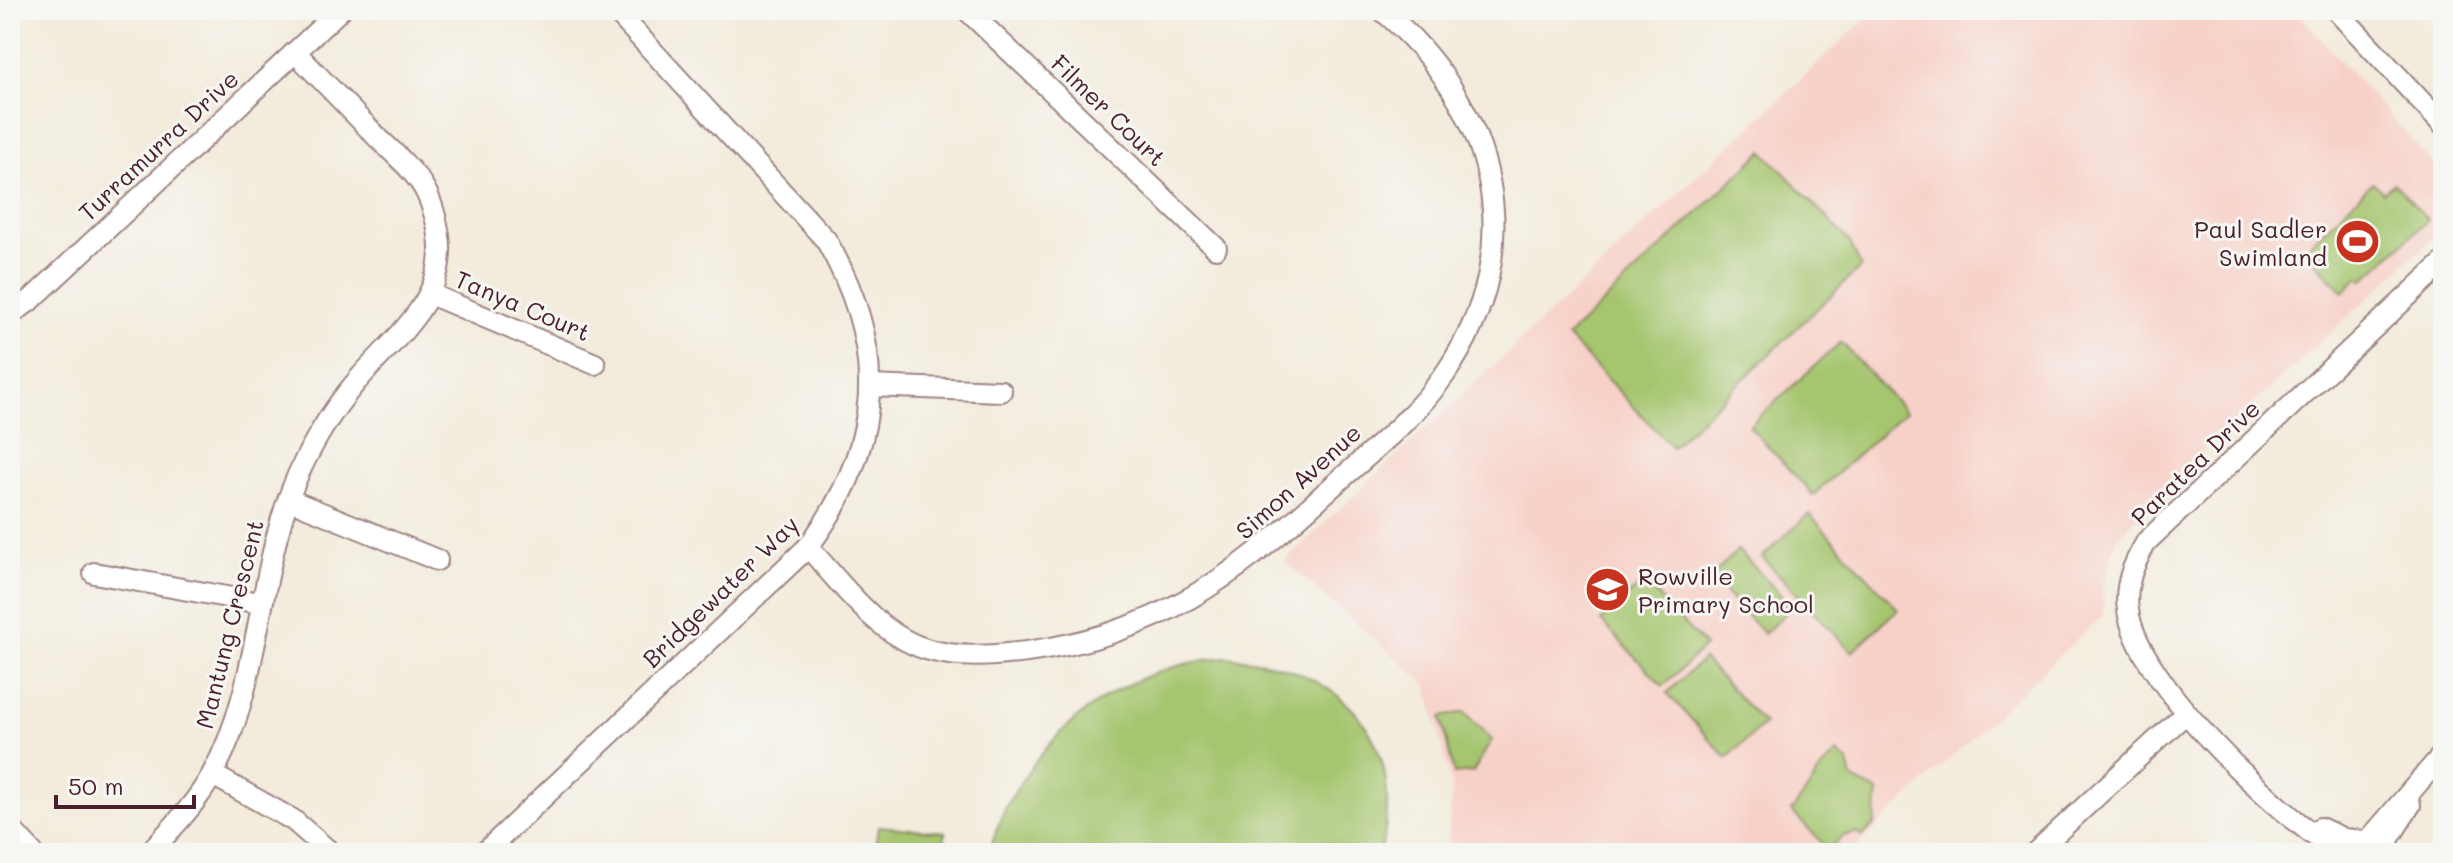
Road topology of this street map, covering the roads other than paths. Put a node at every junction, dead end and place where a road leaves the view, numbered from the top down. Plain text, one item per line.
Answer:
1 (340, 10) edge
2 (615, 10) edge
3 (967, 10) edge
4 (1382, 10) edge
5 (2336, 10) edge
6 (295, 52) junction
7 (2441, 125) edge
8 (1216, 248) dead end
9 (2443, 263) edge
10 (430, 294) junction
11 (10, 315) edge
12 (595, 364) dead end
13 (870, 386) junction
14 (1001, 391) dead end
15 (290, 500) junction
16 (808, 547) junction
17 (437, 560) dead end
18 (94, 573) dead end
19 (260, 603) junction
20 (2186, 713) junction
21 (2434, 773) edge
22 (213, 775) junction
23 (2278, 803) junction
24 (10, 828) edge
25 (2371, 847) edge
26 (33, 853) edge
27 (149, 853) edge
28 (331, 853) edge
29 (484, 853) edge
30 (2035, 853) edge
31 (2340, 853) edge

1 - 6 street, Turramurra Drive
2 - 13 street, Bridgewater Way
3 - 8 street, Filmer Court
4 - 16 street, Simon Avenue
5 - 7 street
6 - 10 street, Mantung Crescent
6 - 11 street, Turramurra Drive
9 - 20 street, Paratea Drive
10 - 12 street, Tanya Court
10 - 15 street, Mantung Crescent
13 - 14 street
13 - 16 street, Bridgewater Way
15 - 17 street
15 - 19 street, Mantung Crescent
16 - 29 street, Bridgewater Way
18 - 19 street
19 - 22 street, Mantung Crescent
20 - 23 street, Paratea Drive
20 - 30 street
21 - 25 street
22 - 27 street, Mantung Crescent
22 - 28 street
23 - 25 street, Paratea Drive
23 - 31 street, Paratea Drive
24 - 26 street

